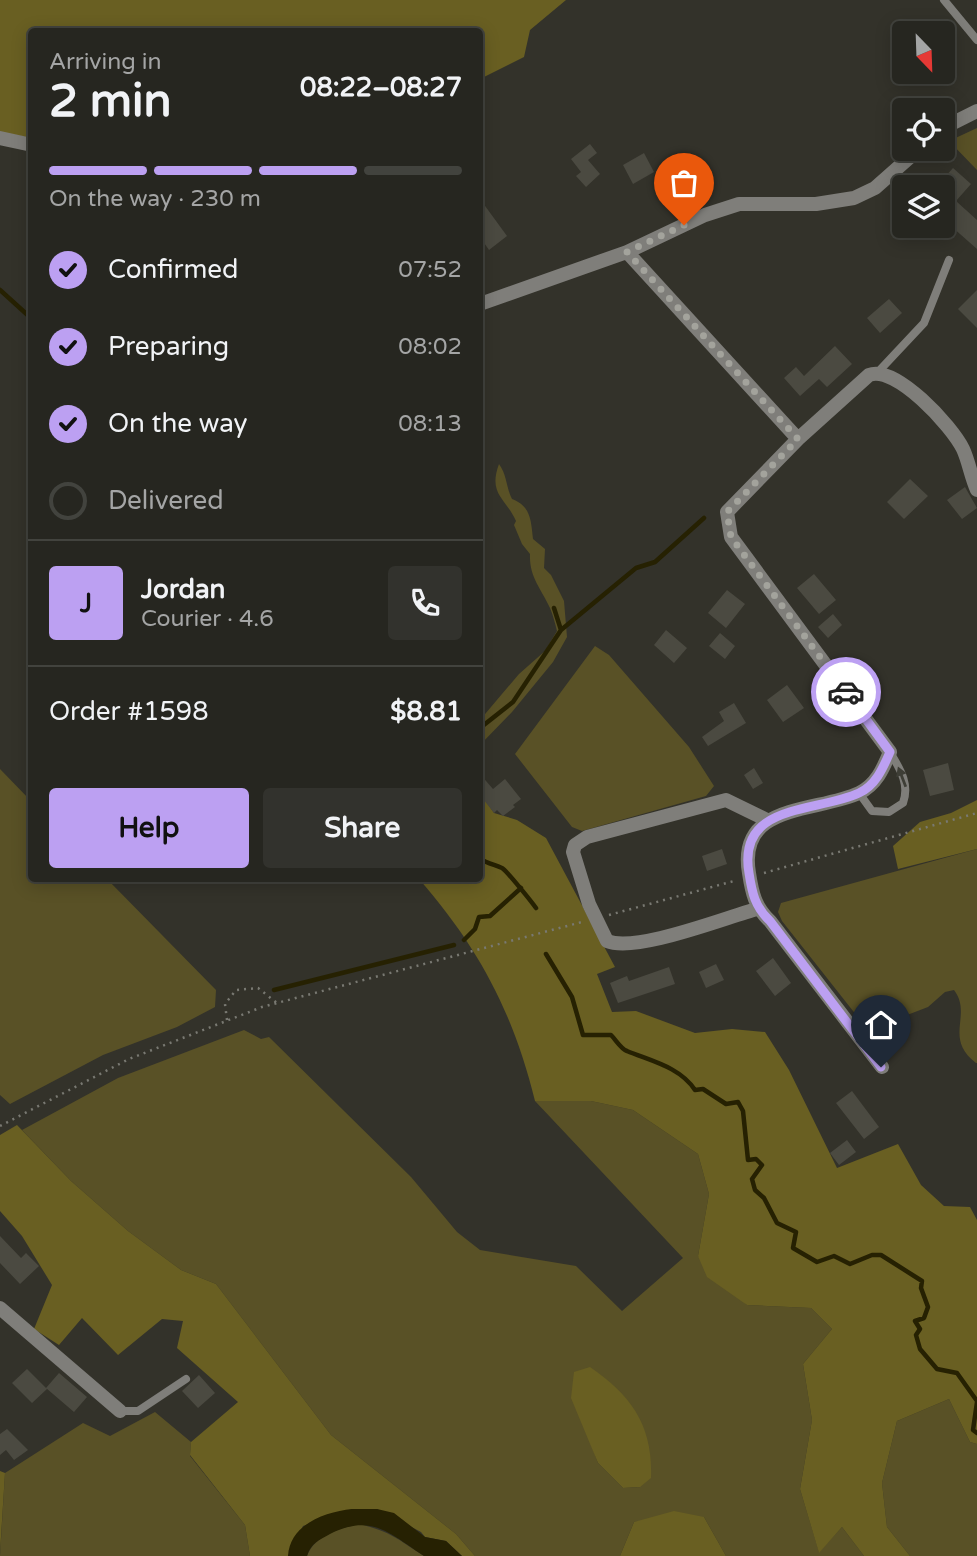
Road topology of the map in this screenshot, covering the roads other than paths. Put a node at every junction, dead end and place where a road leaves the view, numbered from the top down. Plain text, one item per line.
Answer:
1 (944, 0) edge
2 (977, 40) edge
3 (977, 111) edge
4 (955, 122) edge
5 (0, 138) edge
6 (28, 144) edge
7 (905, 161) edge
8 (627, 252) junction
9 (949, 260) dead end
10 (483, 303) edge
11 (878, 372) junction
12 (798, 439) junction
13 (977, 490) edge
14 (890, 752) junction
15 (859, 793) junction
16 (767, 820) junction
17 (757, 909) junction
18 (881, 1067) dead end
19 (0, 1308) edge
20 (186, 1379) dead end
21 (120, 1411) joint

1 - 2 lane
3 - 4 street
5 - 6 street
7 - 8 street
8 - 10 street
8 - 12 street
9 - 11 lane
11 - 12 street
11 - 13 street
12 - 14 street
14 - 15 street
15 -> 14 lane
15 - 16 street
16 - 17 street
16 - 17 street
17 - 18 street
19 - 21 street
20 - 21 lane

